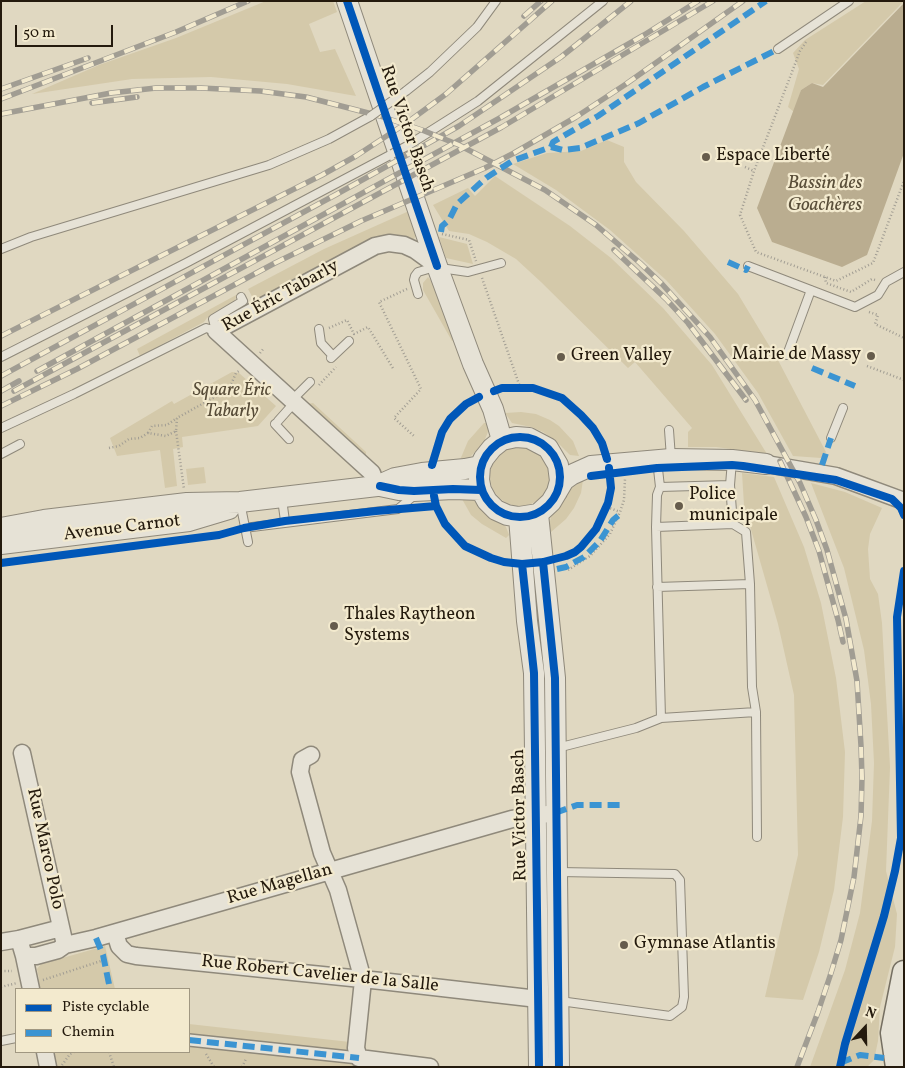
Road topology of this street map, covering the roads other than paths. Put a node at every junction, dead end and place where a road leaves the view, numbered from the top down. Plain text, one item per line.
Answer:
1 (347, 1) edge
2 (496, 1) edge
3 (603, 1) edge
4 (849, 1) edge
5 (778, 48) dead end
6 (1, 248) edge
7 (501, 264) dead end
8 (748, 266) dead end
9 (438, 267) junction
10 (904, 272) edge
11 (811, 290) junction
12 (418, 294) dead end
13 (241, 296) dead end
14 (319, 331) road end
15 (216, 332) junction
16 (349, 341) dead end
17 (787, 355) dead end
18 (1, 357) edge
19 (310, 382) dead end
20 (293, 401) junction
21 (843, 408) dead end
22 (1, 428) edge
23 (669, 430) dead end
24 (831, 438) dead end
25 (289, 439) dead end
26 (502, 440) junction
27 (20, 444) dead end
28 (548, 448) junction
29 (1, 454) edge
30 (666, 457) junction
31 (732, 460) junction
32 (587, 464) junction
33 (766, 464) joint
34 (480, 466) junction
35 (730, 485) junction
36 (378, 486) junction
37 (660, 487) junction
38 (481, 490) junction
39 (420, 491) junction
40 (557, 492) junction
41 (282, 497) junction
42 (904, 500) edge
43 (657, 501) junction
44 (240, 502) junction
45 (651, 512) dead end
46 (528, 516) junction
47 (285, 521) junction
48 (733, 524) junction
49 (656, 527) junction
50 (1, 528) edge
51 (244, 528) junction
52 (248, 542) dead end
53 (1, 544) edge
54 (750, 584) junction
55 (657, 587) junction
56 (756, 712) junction
57 (661, 718) junction
58 (555, 748) junction
59 (22, 753) dead end
60 (311, 755) dead end
61 (546, 814) junction
62 (757, 836) dead end
63 (330, 871) junction
64 (557, 872) junction
65 (61, 928) junction
66 (115, 932) junction
67 (19, 939) junction
68 (1, 942) edge
69 (65, 944) junction
70 (21, 963) junction
71 (904, 972) edge
72 (363, 980) junction
73 (30, 987) edge
74 (548, 1000) junction
75 (15, 1038) edge
76 (190, 1040) edge
77 (1, 1041) edge
78 (45, 1053) edge
79 (359, 1058) junction
80 (48, 1067) edge
81 (430, 1067) edge
82 (539, 1067) edge
83 (559, 1067) edge
84 (897, 1067) edge

1 - 9 street, Rue Victor Basch
2 - 6 lane, bridge
3 - 18 lane, bridge
4 - 5 lane
7 - 9 lane
8 - 11 lane
9 - 12 lane
9 - 15 street, Rue Éric Tabarly
9 - 26 street, Rue Victor Basch
10 - 11 lane
11 - 17 lane
13 - 15 lane
14 - 16 lane
15 - 20 street, Rue Éric Tabarly
15 - 22 lane
19 - 20 lane
20 - 25 lane
20 - 36 street, Rue Éric Tabarly
21 - 24 lane
23 - 30 lane
26 - 28 street
26 - 34 street
27 - 29 lane
28 - 32 street
28 - 40 street
30 - 31 street
30 - 32 street
30 - 37 lane
31 - 33 street
31 - 35 lane
32 - 40 street
33 - 42 street
34 - 36 street, Avenue Carnot
34 - 38 street
35 - 37 lane
35 - 48 lane
36 - 39 street, Avenue Carnot
36 - 41 street, Avenue Carnot
37 - 43 lane
38 - 39 street, Avenue Carnot
38 - 46 street
39 - 47 lane
40 - 46 street
41 - 44 street, Avenue Carnot
41 - 47 lane
43 - 45 lane
43 - 49 lane
44 - 50 street, Avenue Carnot
44 - 51 lane
44 - 53 street, Avenue Carnot
46 - 58 street, Rue Victor Basch
46 - 61 street, Rue Victor Basch
47 - 51 lane
48 - 49 lane
48 - 54 lane
49 - 55 lane
51 - 52 lane
54 - 55 lane
54 - 56 lane
55 - 57 lane
56 - 57 lane
56 - 62 lane
57 - 58 lane
58 - 61 street, Rue Victor Basch
59 - 65 street, Rue Marco Polo
60 - 63 street
61 - 63 street, Rue Magellan
61 - 64 street, Rue Victor Basch
61 - 74 street, Rue Victor Basch
63 - 66 street, Rue Magellan
63 - 72 street
64 - 74 street, Rue Victor Basch
64 - 74 lane
65 - 67 street
65 - 69 street, Rue Marco Polo
66 - 69 street, Rue Magellan
66 - 72 street, Rue Robert Cavelier de la Salle
67 - 68 street
67 - 70 street
69 - 70 street, Rue Magellan
70 - 73 street
71 - 84 main road
72 - 74 street, Rue Robert Cavelier de la Salle
72 - 79 street
74 - 82 street, Rue Victor Basch
74 - 83 street, Rue Victor Basch
75 - 77 lane
76 - 79 street
78 - 80 street
79 - 81 street

